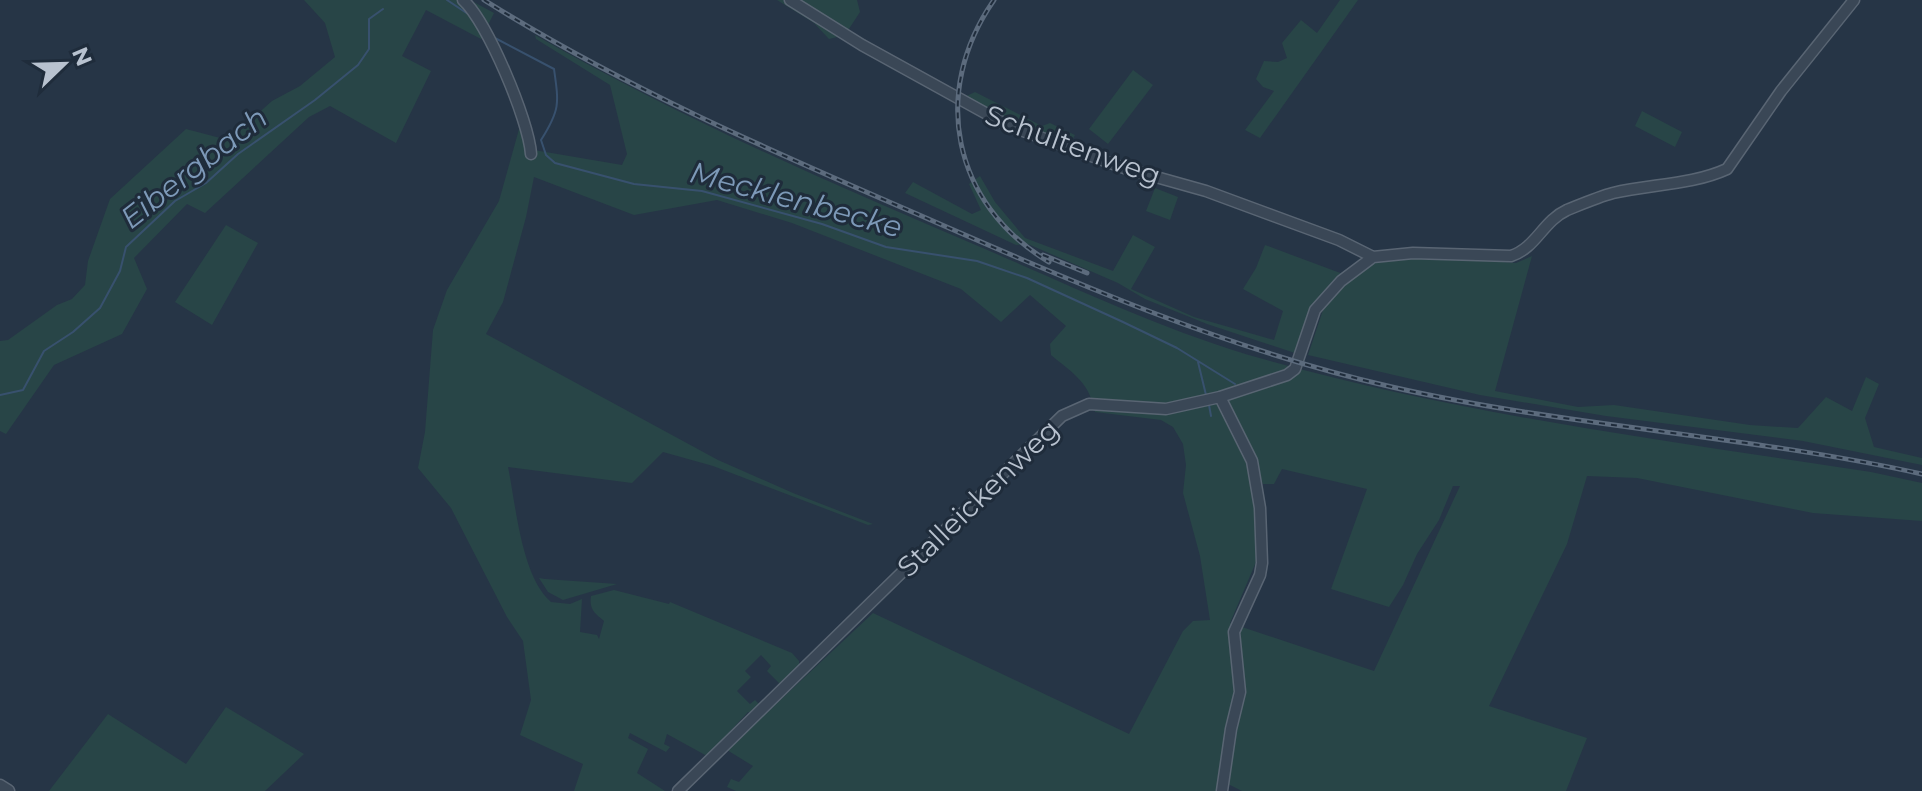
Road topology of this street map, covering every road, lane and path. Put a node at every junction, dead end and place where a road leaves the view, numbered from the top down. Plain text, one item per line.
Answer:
1 (463, 0) edge
2 (790, 0) edge
3 (1854, 0) edge
4 (531, 154) dead end
5 (1373, 257) junction
6 (1211, 399) junction
7 (0, 786) edge
8 (8, 791) edge
9 (678, 791) edge
10 (1222, 791) edge

1 - 4 street
2 - 5 street, Schultenweg
3 - 5 street
5 - 6 street, Stalleickenweg
6 - 9 street, Stalleickenweg
6 - 10 street
7 - 8 street

